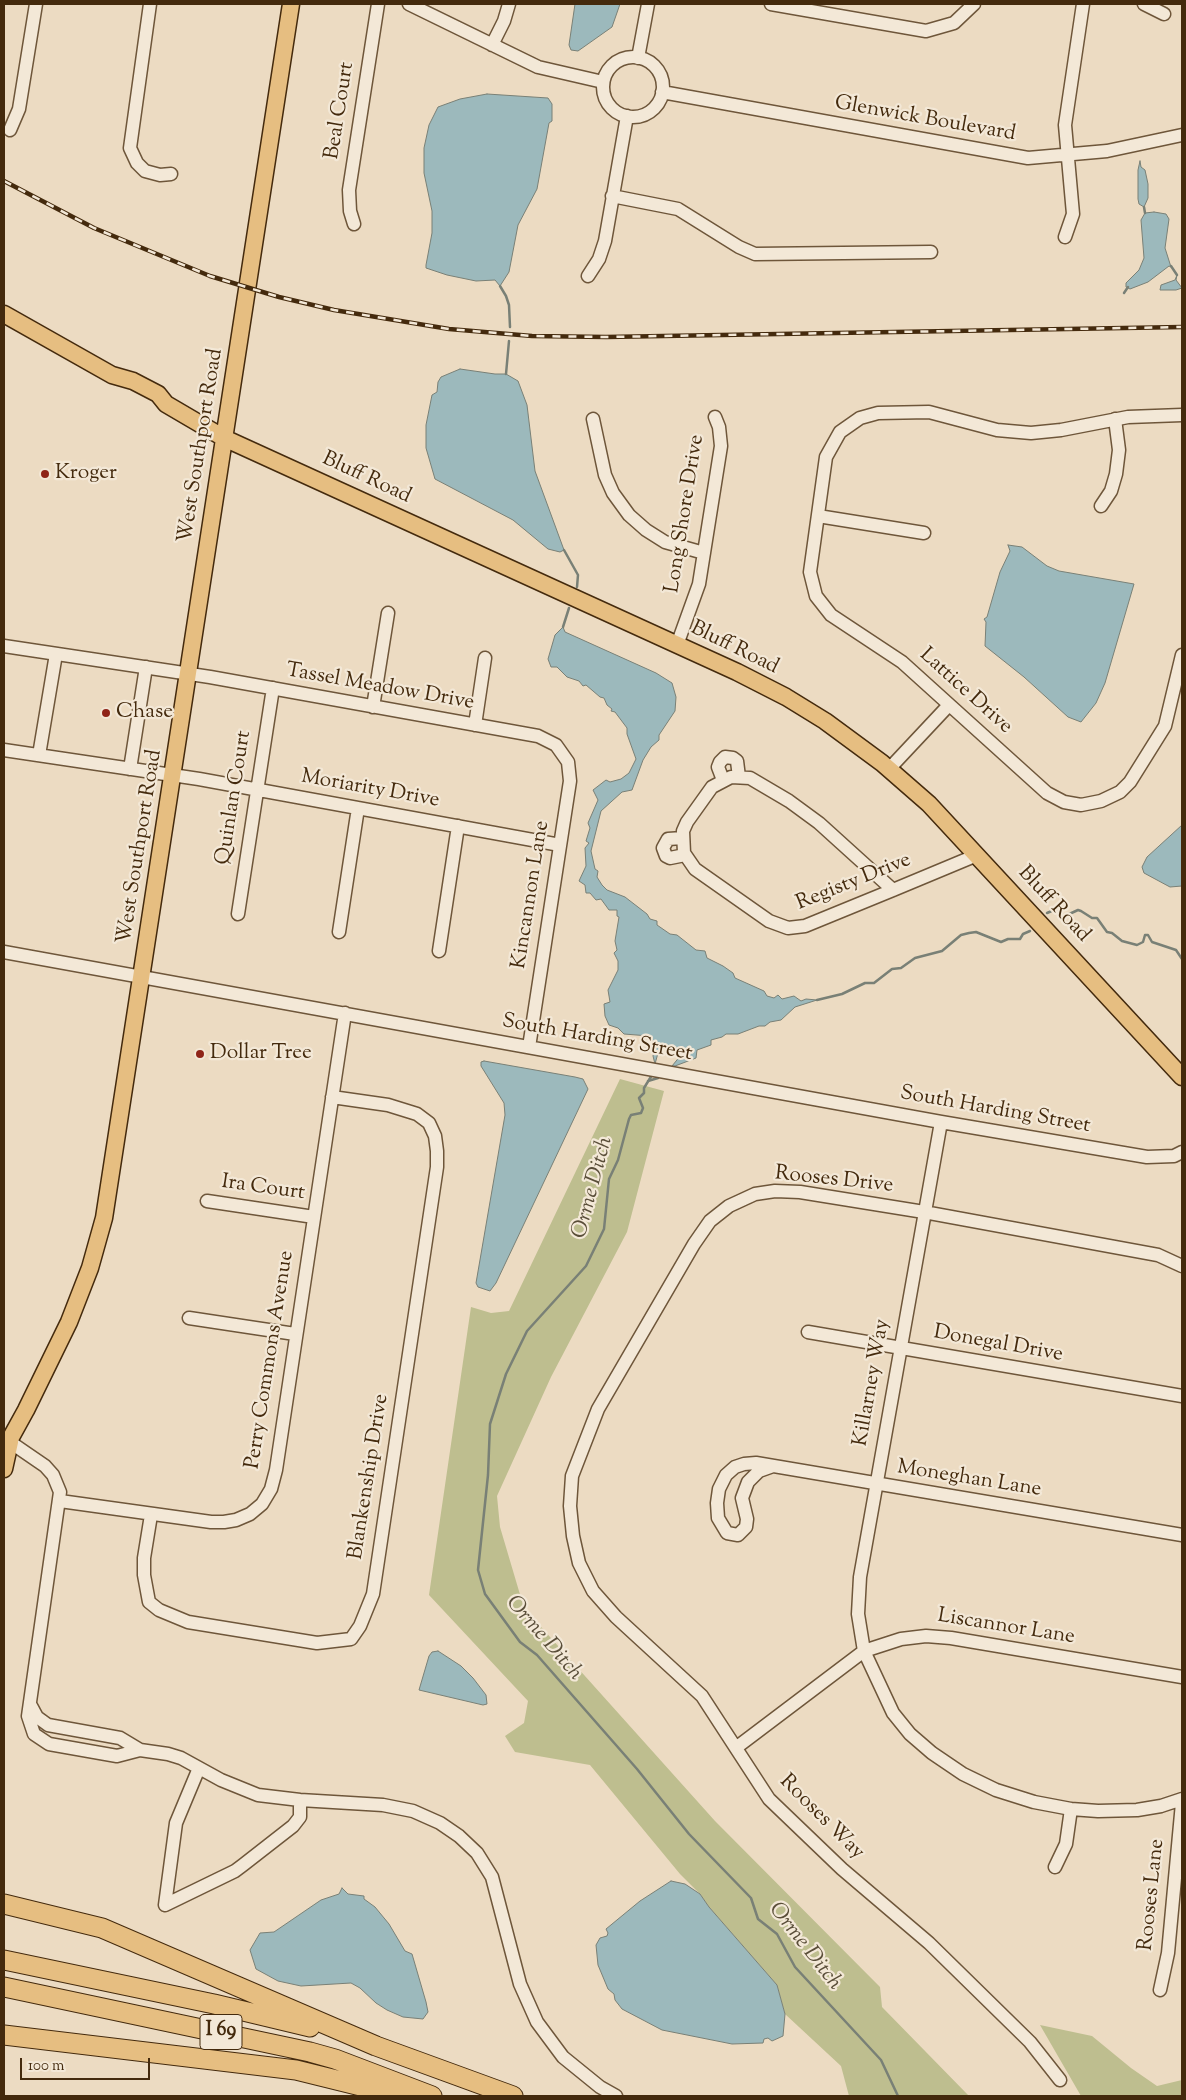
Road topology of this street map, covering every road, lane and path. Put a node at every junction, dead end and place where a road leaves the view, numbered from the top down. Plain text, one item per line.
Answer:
1 (36, 4) edge
2 (150, 4) edge
3 (291, 4) edge
4 (378, 4) edge
5 (409, 4) edge
6 (509, 4) edge
7 (648, 4) edge
8 (771, 4) edge
9 (974, 4) edge
10 (1084, 4) edge
11 (1144, 4) edge
12 (1164, 14) dead end
13 (492, 45) junction
14 (638, 58) junction
15 (603, 82) junction
16 (662, 92) junction
17 (627, 116) junction
18 (10, 130) dead end
19 (1182, 135) edge
20 (1067, 156) junction
21 (171, 174) dead end
22 (612, 196) junction
23 (354, 224) dead end
24 (1065, 237) dead end
25 (930, 252) dead end
26 (588, 276) dead end
27 (4, 314) edge
28 (1182, 415) edge
29 (715, 417) dead end
30 (593, 418) dead end
31 (1115, 419) junction
32 (224, 438) junction
33 (1101, 506) dead end
34 (818, 516) junction
35 (924, 533) dead end
36 (704, 553) junction
37 (388, 612) dead end
38 (677, 645) junction
39 (4, 646) edge
40 (56, 654) junction
41 (1182, 655) edge
42 (485, 658) dead end
43 (146, 667) junction
44 (189, 674) junction
45 (273, 688) junction
46 (949, 705) junction
47 (373, 707) junction
48 (475, 725) junction
49 (4, 750) edge
50 (561, 750) joint
51 (39, 755) junction
52 (130, 769) junction
53 (889, 769) junction
54 (174, 776) junction
55 (739, 777) junction
56 (723, 780) junction
57 (256, 790) junction
58 (358, 808) junction
59 (458, 826) junction
60 (683, 838) junction
61 (560, 845) junction
62 (977, 854) junction
63 (685, 855) junction
64 (893, 890) junction
65 (238, 914) dead end
66 (339, 932) dead end
67 (439, 951) dead end
68 (4, 952) edge
69 (143, 977) junction
70 (345, 1013) junction
71 (529, 1047) junction
72 (1182, 1077) edge
73 (332, 1097) junction
74 (941, 1122) junction
75 (1182, 1152) edge
76 (207, 1201) dead end
77 (924, 1212) junction
78 (314, 1217) junction
79 (1182, 1266) edge
80 (189, 1318) dead end
81 (808, 1332) dead end
82 (295, 1334) junction
83 (899, 1348) junction
84 (1182, 1396) edge
85 (7, 1446) edge
86 (774, 1466) junction
87 (4, 1469) edge
88 (572, 1476) joint
89 (876, 1484) junction
90 (60, 1501) junction
91 (151, 1514) junction
92 (1182, 1536) edge
93 (864, 1652) junction
94 (1182, 1677) edge
95 (30, 1703) junction
96 (737, 1747) junction
97 (140, 1750) junction
98 (199, 1768) junction
99 (1182, 1799) edge
100 (300, 1800) junction
101 (1182, 1803) edge
102 (1071, 1809) junction
103 (1055, 1867) dead end
104 (4, 1904) edge
105 (4, 1960) edge
106 (4, 1987) edge
107 (1160, 1990) dead end
108 (4, 2035) edge
109 (376, 2046) junction
110 (1060, 2080) dead end
111 (402, 2096) edge
112 (432, 2096) edge
113 (513, 2096) edge
114 (616, 2096) edge

1 - 18 street
2 - 21 street
3 - 32 main road, West Southport Road
4 - 23 street, Beal Court
5 - 13 street
6 - 13 street
7 - 14 street
8 - 9 street
10 - 20 street
11 - 12 street
13 - 15 street
14 - 15 street
14 - 16 street
15 - 17 street
16 - 17 street
16 - 20 street, Glenwick Boulevard
17 - 22 street
19 - 20 street, Glenwick Boulevard
20 - 24 street
22 - 25 street
22 - 26 street
27 - 32 main road, Bluff Road
28 - 31 street
29 - 36 street, Long Shore Drive
30 - 36 street
31 - 33 street
31 - 34 street
32 - 38 main road, Bluff Road
32 - 44 main road, West Southport Road
34 - 35 street
34 - 46 street, Lattice Drive
36 - 38 street, Long Shore Drive
37 - 47 street
38 - 53 main road, Bluff Road
39 - 40 street, Tassel Meadow Drive
40 - 43 street, Tassel Meadow Drive
40 - 51 street
41 - 46 street, Lattice Drive
42 - 48 street
43 - 44 street, Tassel Meadow Drive
43 - 52 street
44 - 45 street, Tassel Meadow Drive
44 - 54 main road, West Southport Road
45 - 47 street, Tassel Meadow Drive
45 - 57 street, Quinlan Court
46 - 53 street
47 - 48 street, Tassel Meadow Drive
48 - 50 street, Tassel Meadow Drive
49 - 51 street, Moriarity Drive
50 - 61 street, Kincannon Lane
51 - 52 street, Moriarity Drive
52 - 54 street, Moriarity Drive
53 - 62 main road, Bluff Road
54 - 57 street, Moriarity Drive
54 - 69 main road, West Southport Road
55 - 56 street
55 - 56 street
55 - 64 street
56 - 60 street
57 - 58 street, Moriarity Drive
57 - 65 street, Quinlan Court
58 - 59 street, Moriarity Drive
58 - 66 street
59 - 61 street, Moriarity Drive
59 - 67 street
60 - 63 street
60 - 63 street
61 - 71 street, Kincannon Lane
62 - 64 street, Registy Drive
62 - 72 main road, Bluff Road
63 - 64 street, Registy Drive
68 - 69 street, South Harding Street
69 - 70 street, South Harding Street
69 - 85 main road, West Southport Road
70 - 71 street, South Harding Street
70 - 73 street, Perry Commons Avenue
71 - 74 street, South Harding Street
73 - 78 street, Perry Commons Avenue
73 - 91 street, Blankenship Drive
74 - 75 street, South Harding Street
74 - 77 street, Killarney Way
76 - 78 street, Ira Court
77 - 79 street, Rooses Drive
77 - 83 street, Killarney Way
77 - 88 street, Rooses Drive
78 - 82 street, Perry Commons Avenue
80 - 82 street
81 - 83 street, Donegal Drive
82 - 91 street, Perry Commons Avenue
83 - 84 street, Donegal Drive
83 - 89 street, Killarney Way
85 - 87 main road, West Southport Road
85 - 90 street
86 - 86 street, Moneghan Lane
86 - 89 street, Moneghan Lane
88 - 96 street, Rooses Way
89 - 92 street, Moneghan Lane
89 - 93 street, Killarney Way
90 - 91 street, Perry Commons Avenue
90 - 95 street
93 - 94 street, Liscannor Lane
93 - 96 street, Liscannor Lane
93 - 102 street, Killarney Way
95 - 97 street
95 - 97 street
96 - 110 street, Rooses Way
97 - 98 street
98 - 100 street
98 - 100 street
99 - 102 street, Killarney Way
100 - 114 street
101 - 107 street, Rooses Lane
102 - 103 street
104 - 109 highway
105 - 109 highway, I 69
106 - 112 highway, I 69
108 - 111 highway
109 - 113 highway, I 69

